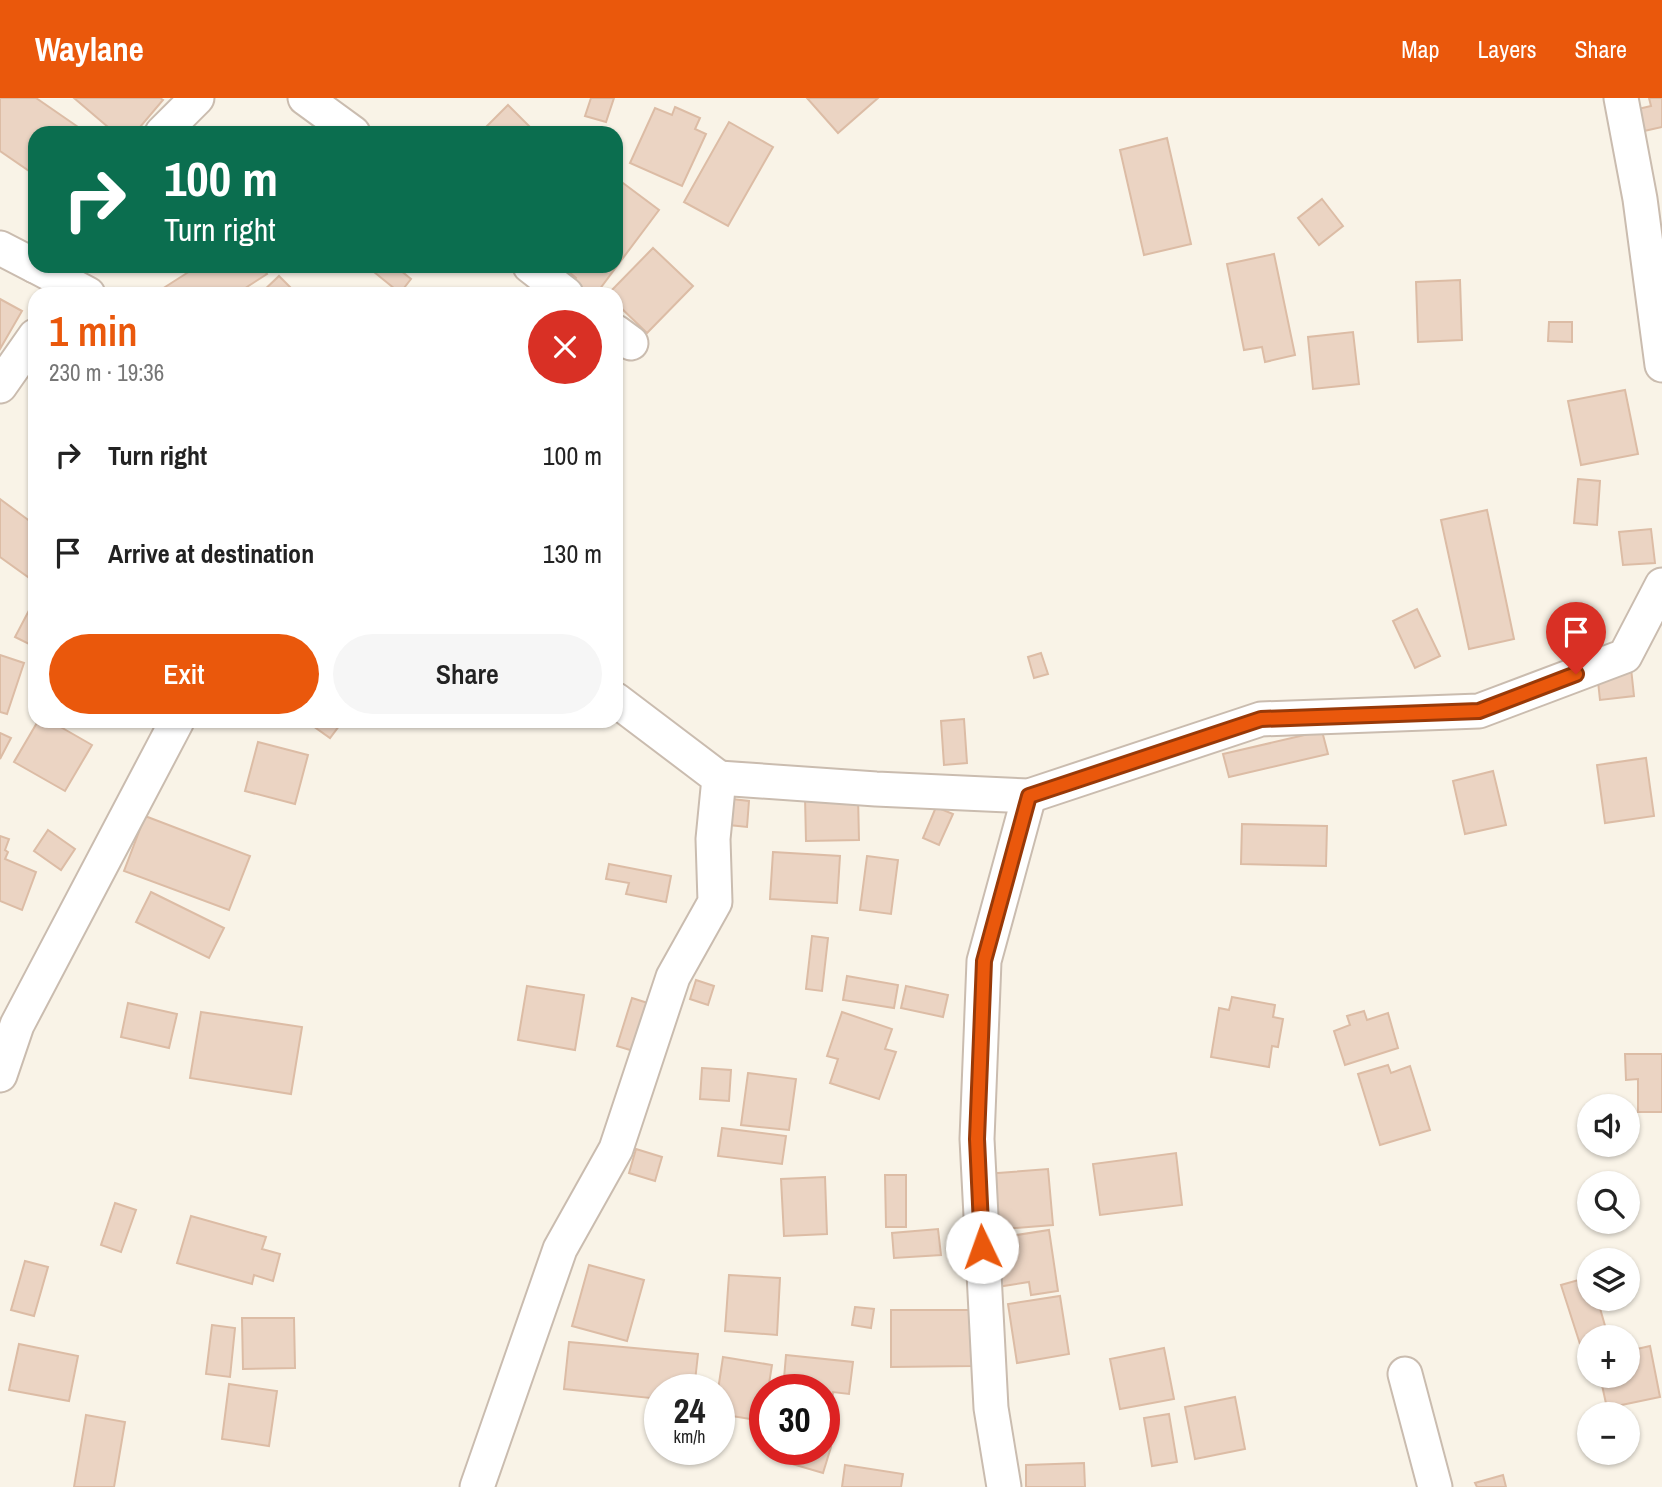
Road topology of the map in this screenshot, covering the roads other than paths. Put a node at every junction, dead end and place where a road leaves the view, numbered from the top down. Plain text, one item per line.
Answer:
1 (197, 98) edge
2 (305, 98) edge
3 (1621, 98) edge
4 (169, 126) edge
5 (343, 126) edge
6 (49, 273) edge
7 (539, 273) edge
8 (69, 287) edge
9 (557, 287) edge
10 (28, 346) edge
11 (1662, 364) edge
12 (0, 386) edge
13 (1662, 584) edge
14 (623, 706) edge
15 (173, 728) edge
16 (719, 778) junction
17 (1029, 796) junction
18 (0, 1075) edge
19 (1405, 1374) dead end
20 (477, 1487) edge
21 (1004, 1487) edge
22 (1435, 1487) edge

1 - 4 street
2 - 5 street
3 - 11 street
6 - 8 street
7 - 9 street
10 - 12 street
13 - 17 street
14 - 16 street
15 - 18 street
16 - 17 street
16 - 20 street
17 - 21 street
19 - 22 street

